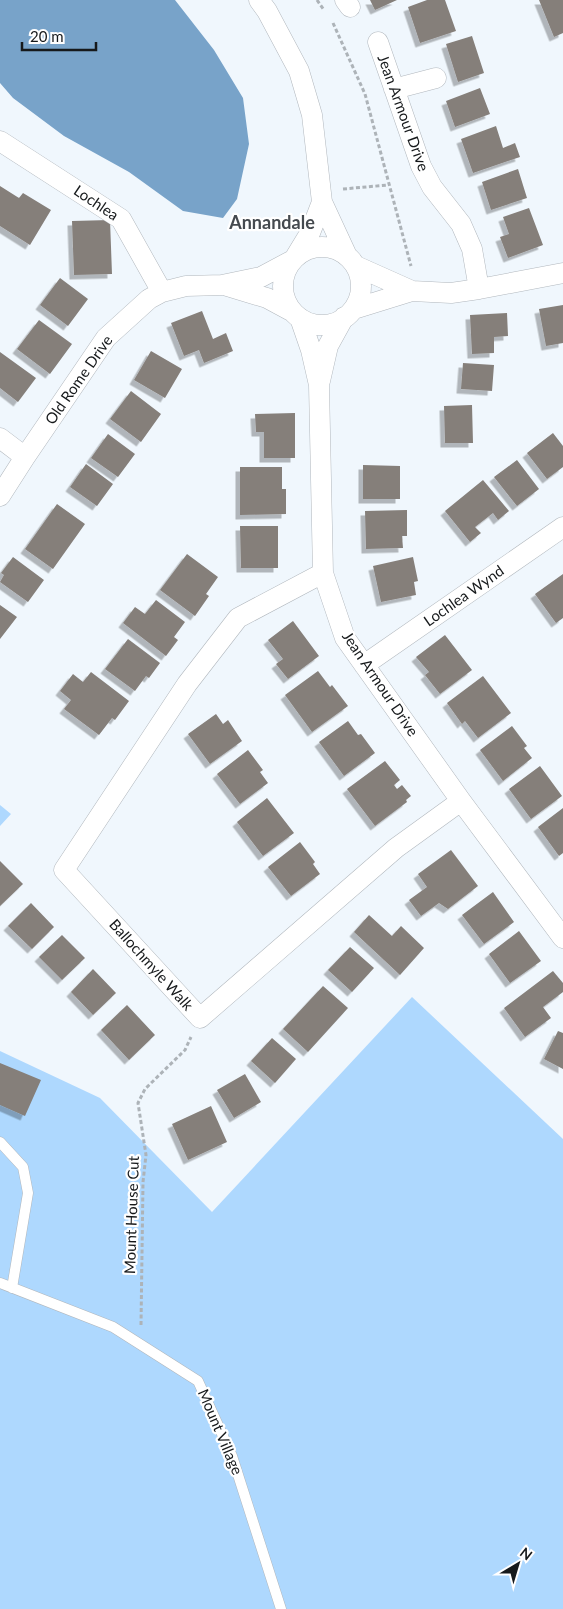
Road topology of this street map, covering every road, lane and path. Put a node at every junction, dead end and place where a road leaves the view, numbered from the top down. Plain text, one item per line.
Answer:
1 (259, 0) edge
2 (317, 0) edge
3 (327, 14) dead end
4 (331, 21) dead end
5 (378, 42) dead end
6 (436, 78) dead end
7 (394, 89) junction
8 (0, 141) edge
9 (388, 185) junction
10 (321, 197) junction
11 (293, 259) junction
12 (352, 261) junction
13 (563, 273) edge
14 (222, 285) junction
15 (479, 289) junction
16 (415, 291) junction
17 (162, 292) junction
18 (349, 313) junction
19 (296, 315) junction
20 (319, 385) junction
21 (0, 438) edge
22 (25, 457) junction
23 (0, 496) edge
24 (563, 527) edge
25 (323, 573) junction
26 (364, 665) junction
27 (461, 801) junction
28 (563, 938) edge
29 (200, 1018) junction
30 (0, 1142) edge
31 (0, 1282) edge
32 (12, 1288) junction
33 (141, 1345) junction
34 (281, 1609) edge

1 - 10 street
2 - 3 path
4 - 9 path
5 - 7 street, Jean Armour Drive
6 - 7 street
7 - 15 street, Jean Armour Drive
8 - 17 street, Lochlea
9 - 10 path
9 - 16 path
10 - 11 street
10 - 12 street
11 - 12 street
11 - 14 street, Old Rome Drive
11 - 19 street
12 - 16 street
12 - 18 street
13 - 15 street
14 - 17 street, Old Rome Drive
14 - 19 street, Old Rome Drive
15 - 16 street
16 - 18 street
17 - 22 street, Old Rome Drive
18 - 19 street
18 - 20 street, Jean Armour Drive
19 - 20 street, Jean Armour Drive
20 - 25 street, Jean Armour Drive
21 - 22 street
22 - 23 street, Old Rome Drive
24 - 26 street, Lochlea Wynd
25 - 26 street, Jean Armour Drive
25 - 29 street, Ballochmyle Walk
26 - 27 street, Jean Armour Drive
27 - 28 street, Jean Armour Drive
27 - 29 street, Ballochmyle Walk
29 - 33 path, Mount House Cut
30 - 32 lane
31 - 32 lane, Mount Village
32 - 33 lane, Mount Village
33 - 34 lane, Mount Village

